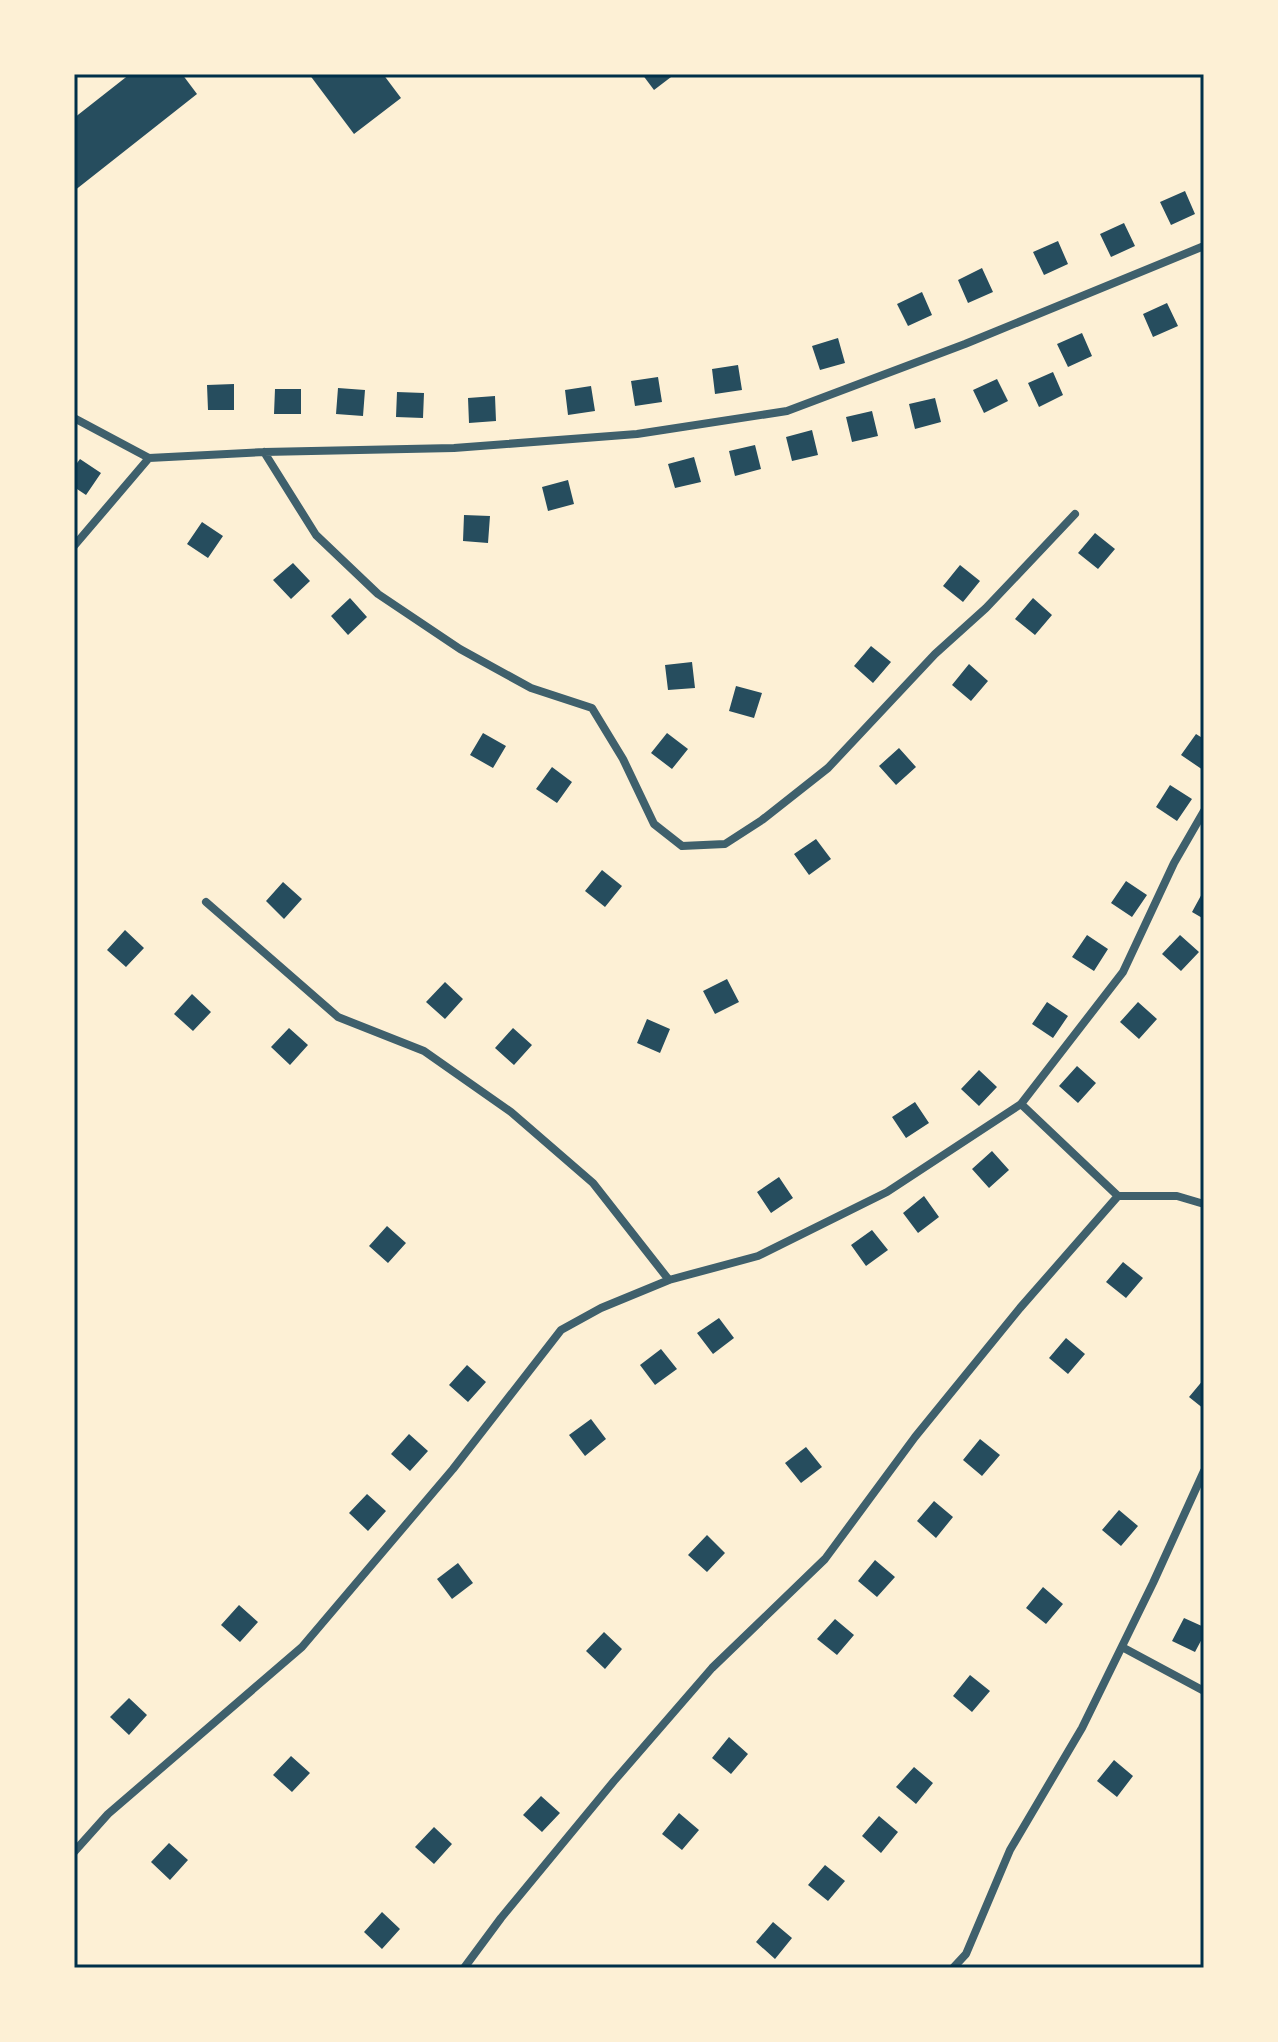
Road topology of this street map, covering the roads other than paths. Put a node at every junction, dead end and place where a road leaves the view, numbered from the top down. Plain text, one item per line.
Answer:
1 (1204, 246) edge
2 (74, 418) edge
3 (264, 452) junction
4 (149, 458) junction
5 (1075, 514) dead end
6 (74, 546) edge
7 (1204, 811) edge
8 (206, 902) dead end
9 (1021, 1104) junction
10 (1118, 1196) junction
11 (1204, 1204) edge
12 (669, 1280) junction
13 (1204, 1471) edge
14 (1122, 1647) junction
15 (1204, 1691) edge
16 (74, 1852) edge
17 (464, 1968) edge
18 (953, 1968) edge

1 - 3 street
2 - 4 street
3 - 4 street
3 - 5 street
4 - 6 street
7 - 9 street
8 - 12 street
9 - 10 street
9 - 12 street
10 - 11 street
10 - 17 street
12 - 16 street
13 - 14 street
14 - 15 street
14 - 18 street

